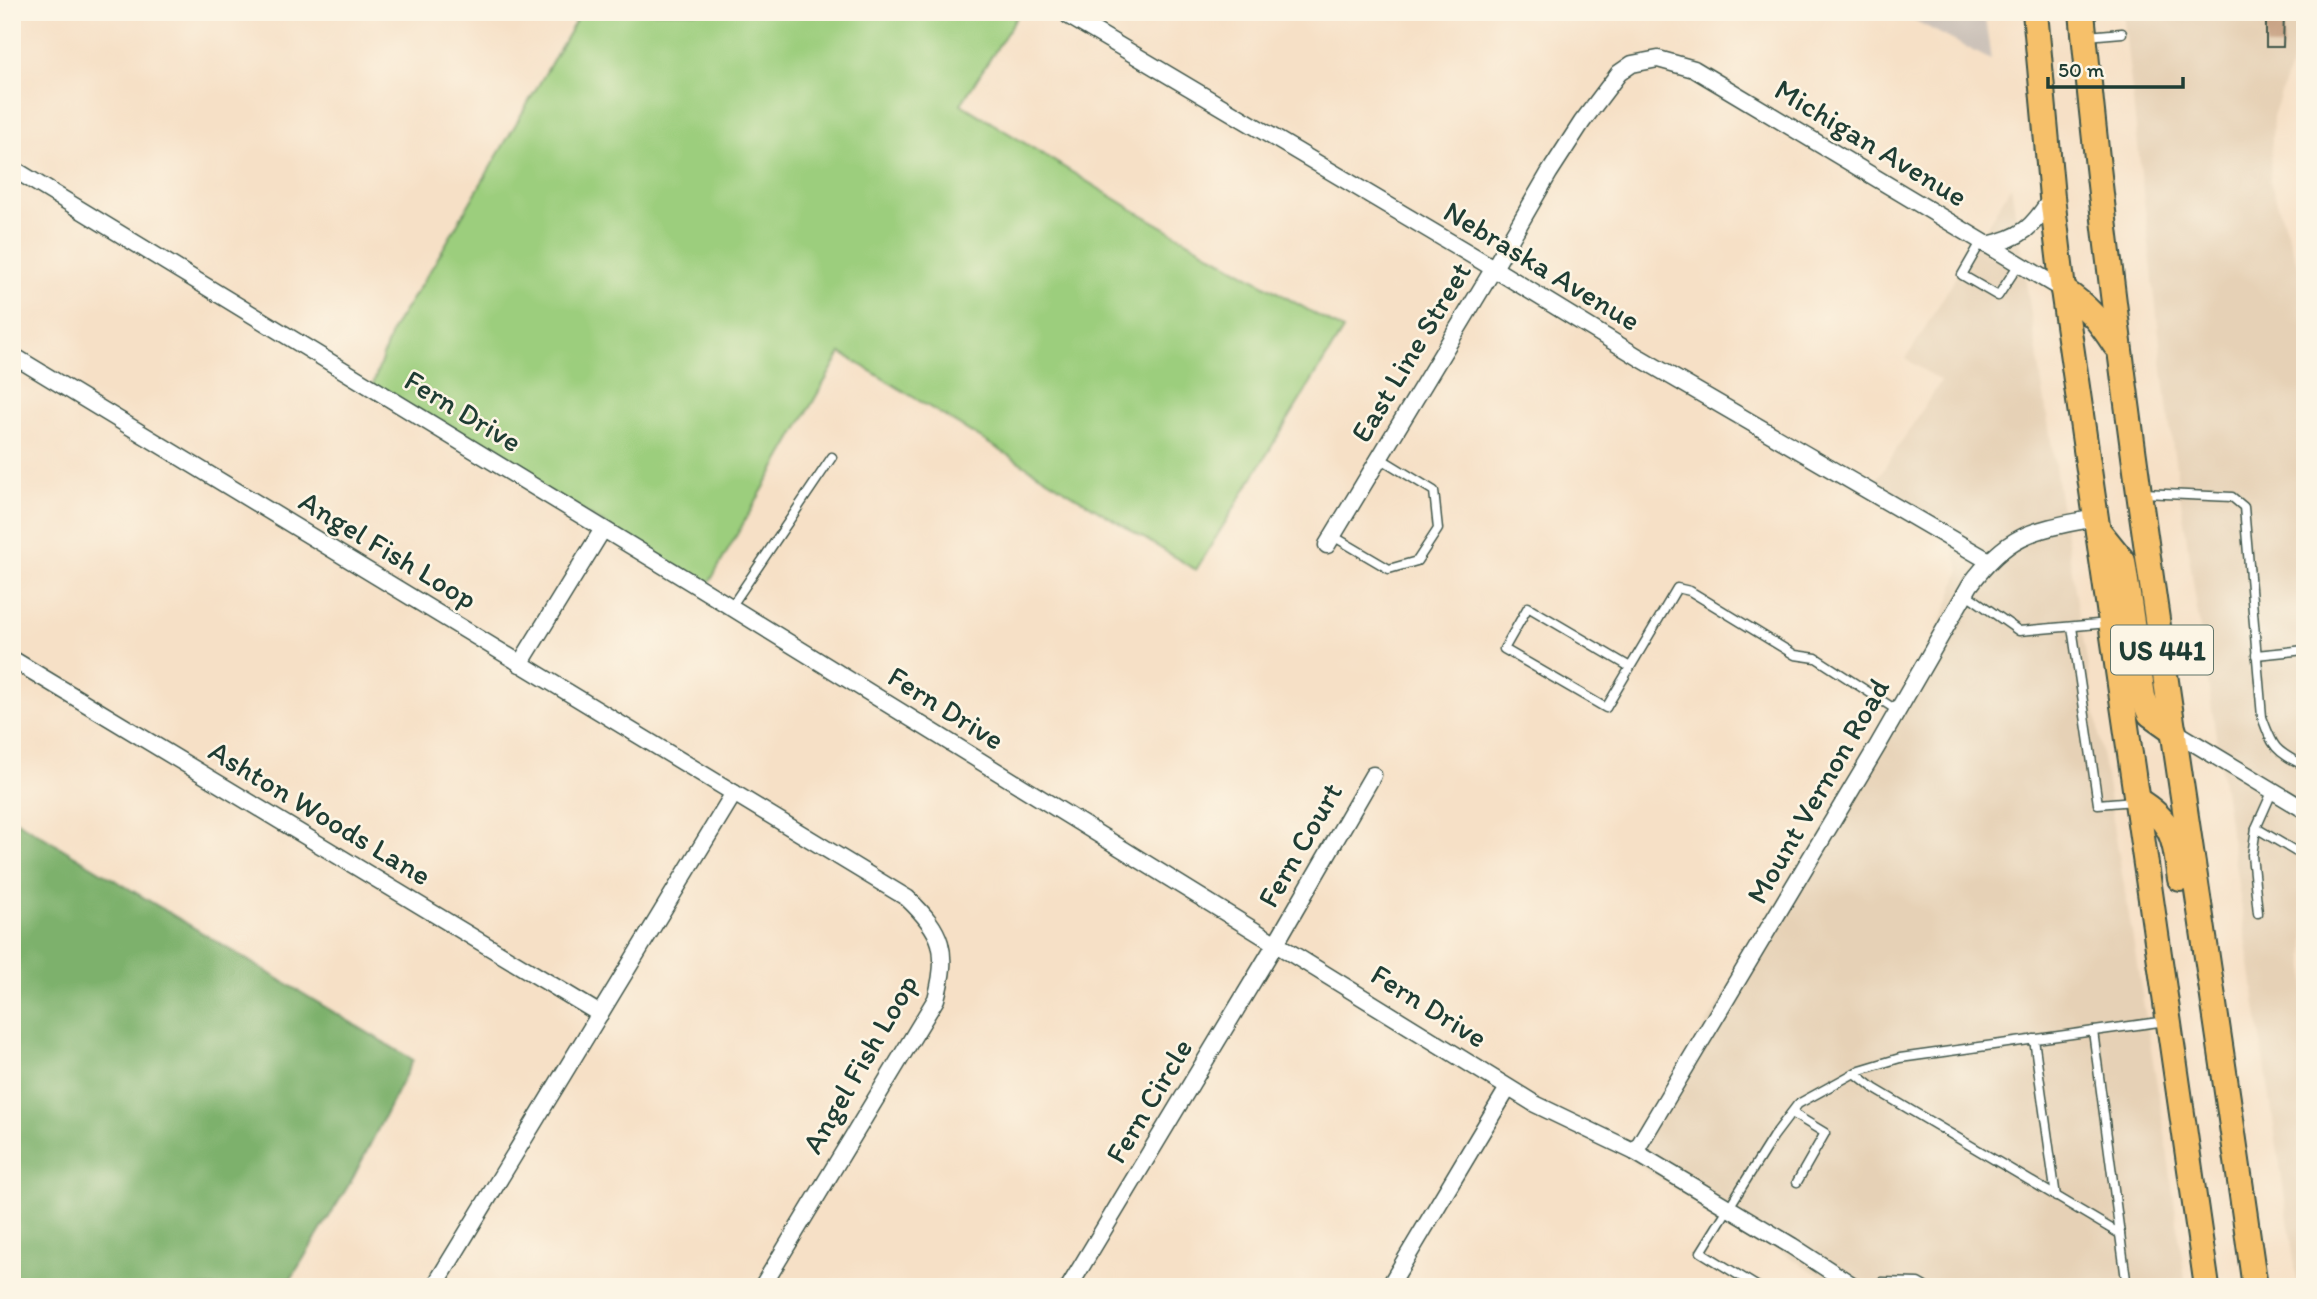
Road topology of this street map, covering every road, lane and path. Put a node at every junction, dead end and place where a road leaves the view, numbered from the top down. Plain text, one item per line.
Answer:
1 (2035, 12) edge
2 (1069, 16) dead end
3 (2083, 24) edge
4 (2122, 33) dead end
5 (1644, 60) joint
6 (12, 168) edge
7 (2052, 197) junction
8 (1984, 243) junction
9 (2019, 264) junction
10 (1494, 268) junction
11 (2063, 290) junction
12 (2119, 351) junction
13 (12, 355) edge
14 (832, 457) dead end
15 (1380, 458) junction
16 (2140, 492) junction
17 (2097, 524) junction
18 (603, 529) junction
19 (1330, 540) joint
20 (1989, 561) junction
21 (1965, 593) junction
22 (731, 607) junction
23 (2112, 623) junction
24 (2071, 627) junction
25 (2305, 650) edge
26 (2256, 655) junction
27 (12, 659) edge
28 (520, 663) junction
29 (1630, 667) junction
30 (1898, 711) junction
31 (2174, 731) junction
32 (2305, 766) edge
33 (1373, 775) dead end
34 (2273, 790) junction
35 (734, 793) junction
36 (2137, 800) junction
37 (2305, 810) edge
38 (2256, 828) junction
39 (2305, 857) edge
40 (2259, 913) dead end
41 (1276, 943) junction
42 (600, 1014) junction
43 (2169, 1020) junction
44 (2094, 1031) junction
45 (2034, 1039) junction
46 (2222, 1054) junction
47 (1855, 1073) junction
48 (1508, 1088) junction
49 (1791, 1113) junction
50 (1635, 1152) junction
51 (1797, 1182) dead end
52 (2056, 1197) junction
53 (1728, 1208) junction
54 (2120, 1234) junction
55 (1743, 1283) edge
56 (434, 1287) edge
57 (762, 1287) edge
58 (1069, 1287) edge
59 (1389, 1287) edge
60 (1758, 1287) edge
61 (1855, 1287) edge
62 (1878, 1287) edge
63 (1925, 1287) edge
64 (2127, 1287) edge
65 (2207, 1287) edge
66 (2255, 1287) edge

1 - 7 main road, US 441
2 - 10 street, Nebraska Avenue
3 - 4 lane
3 - 12 main road, US 441
5 - 8 street, Michigan Avenue
5 - 10 street, East Line Street
6 - 18 street, Fern Drive
7 - 8 street
7 - 11 main road, US 441
8 - 9 street, Michigan Avenue
8 - 9 lane
9 - 11 street, Michigan Avenue
10 - 15 street, East Line Street
10 - 20 street, Nebraska Avenue
11 - 12 main road
11 - 17 main road, US 441
12 - 16 main road, US 441
13 - 28 street, Angel Fish Loop
14 - 22 lane
15 - 19 street, East Line Street
15 - 19 lane
16 - 26 lane
16 - 31 main road, US 441
17 - 20 street, Mount Vernon Road
17 - 23 main road, US 441
17 - 31 main road
18 - 22 street, Fern Drive
18 - 28 street
20 - 21 street, Mount Vernon Road
21 - 24 lane
21 - 30 street, Mount Vernon Road
22 - 41 street, Fern Drive
23 - 24 lane
23 - 36 main road, US 441
24 - 36 lane
25 - 26 lane
26 - 32 lane
27 - 42 street, Ashton Woods Lane
28 - 35 street, Angel Fish Loop
29 - 29 lane
29 - 30 lane
30 - 50 street, Mount Vernon Road
31 - 34 street
31 - 46 main road, US 441
33 - 41 street, Fern Court
34 - 37 street
34 - 38 lane
35 - 42 street
35 - 57 street, Angel Fish Loop
36 - 43 main road, US 441
36 - 46 main road
38 - 39 lane
38 - 40 lane
41 - 48 street, Fern Drive
41 - 58 street, Fern Circle
42 - 56 street
43 - 44 lane
43 - 65 main road, US 441
44 - 45 lane
44 - 54 lane
45 - 47 lane
45 - 52 lane
46 - 66 main road, US 441
47 - 49 lane
47 - 52 lane
48 - 50 street, Fern Drive
48 - 59 street
49 - 51 lane
49 - 53 lane
50 - 53 street, Fern Drive
52 - 54 lane
53 - 55 lane
53 - 61 street, Fern Drive
54 - 64 lane
55 - 60 lane
62 - 63 lane

